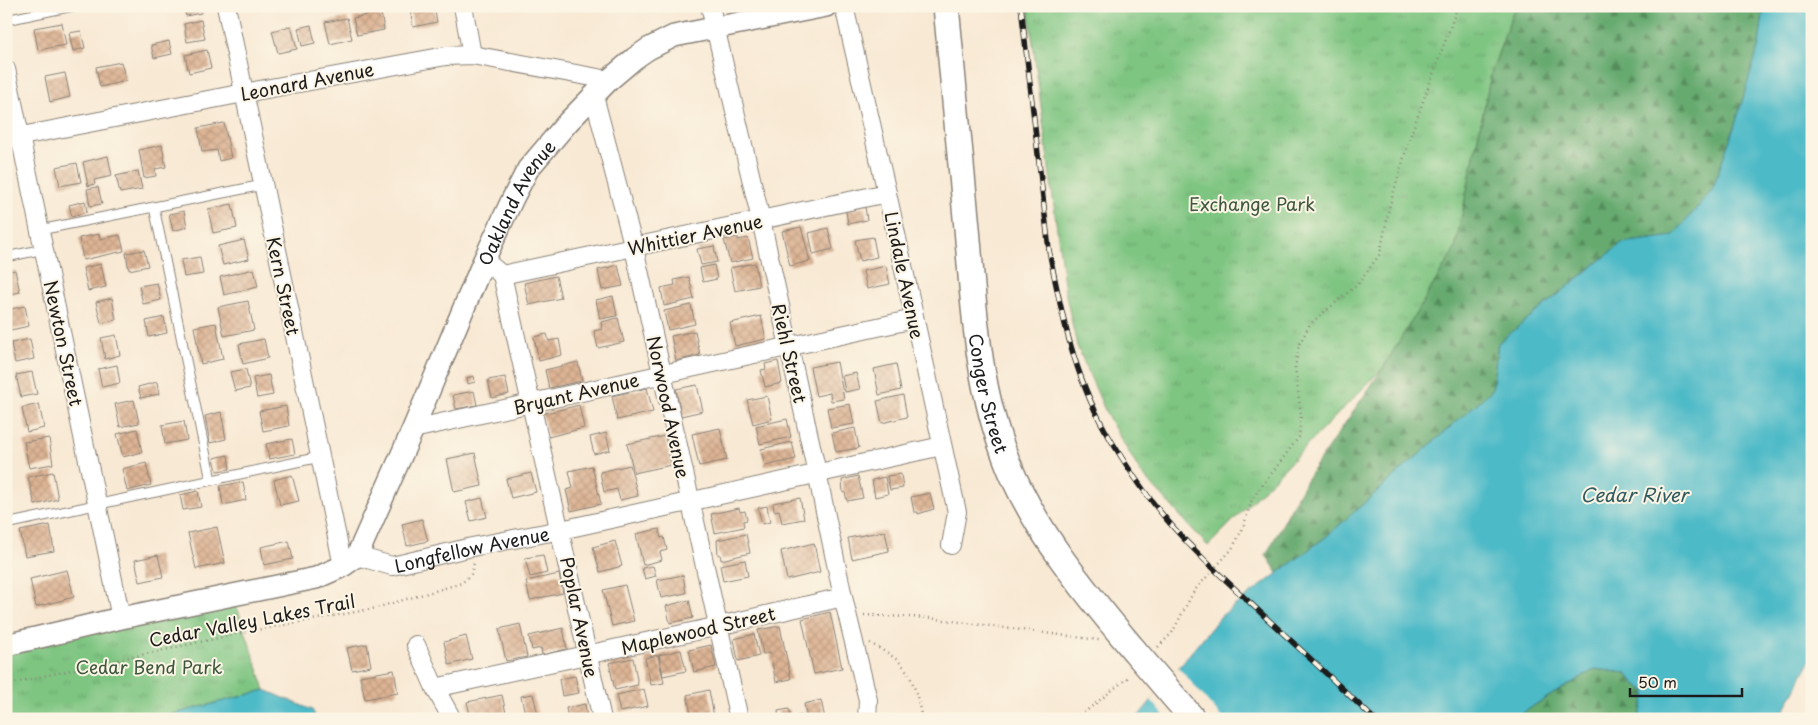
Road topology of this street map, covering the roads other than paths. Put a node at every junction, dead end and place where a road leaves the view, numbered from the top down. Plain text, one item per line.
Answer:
1 (73, 6) edge
2 (226, 6) edge
3 (463, 6) edge
4 (710, 6) edge
5 (826, 6) edge
6 (844, 6) edge
7 (946, 6) edge
8 (6, 20) edge
9 (716, 28) junction
10 (472, 54) junction
11 (6, 69) edge
12 (609, 80) junction
13 (244, 92) junction
14 (594, 96) junction
15 (13, 138) edge
16 (263, 185) junction
17 (887, 192) junction
18 (154, 207) junction
19 (761, 220) junction
20 (40, 230) junction
21 (634, 248) junction
22 (44, 249) junction
23 (6, 257) edge
24 (484, 260) junction
25 (502, 275) junction
26 (914, 319) junction
27 (789, 346) junction
28 (662, 374) junction
29 (531, 404) junction
30 (413, 429) junction
31 (942, 446) junction
32 (320, 457) junction
33 (817, 473) junction
34 (211, 480) junction
35 (690, 502) junction
36 (98, 504) junction
37 (6, 524) edge
38 (561, 530) junction
39 (951, 544) dead end
40 (350, 561) junction
41 (843, 597) junction
42 (121, 618) junction
43 (719, 626) junction
44 (6, 645) edge
45 (416, 645) dead end
46 (587, 654) junction
47 (435, 688) junction
48 (452, 719) edge
49 (602, 719) edge
50 (739, 719) edge
51 (867, 719) edge
52 (1193, 719) edge

1 - 8 lane
2 - 13 street, Kern Street
3 - 10 street
4 - 9 street, Riehl Street
5 - 9 street, Oakland Avenue
6 - 17 street, Lindale Avenue
7 - 52 main road, Conger Street, bridge
9 - 12 street, Oakland Avenue
9 - 19 street, Riehl Street
10 - 12 street, Leonard Avenue
10 - 13 street, Leonard Avenue
11 - 15 street, Newton Street
12 - 14 street, Oakland Avenue
13 - 15 street, Leonard Avenue
13 - 16 street, Kern Street
14 - 21 street, Norwood Avenue
14 - 24 street, Oakland Avenue
15 - 20 street, Newton Street
16 - 18 lane
16 - 32 street, Kern Street
17 - 19 street, Whittier Avenue
17 - 26 street, Lindale Avenue
18 - 20 lane
18 - 34 lane
19 - 21 street, Whittier Avenue
19 - 27 street, Riehl Street
20 - 22 street, Newton Street
21 - 25 street, Whittier Avenue
21 - 28 street, Norwood Avenue
22 - 23 lane
22 - 36 street, Newton Street
24 - 25 street
24 - 30 street, Oakland Avenue
25 - 29 street, Poplar Avenue
26 - 27 street, Bryant Avenue
26 - 31 street, Lindale Avenue
27 - 28 street, Bryant Avenue
27 - 33 street, Riehl Street
28 - 29 street, Bryant Avenue
28 - 35 street, Norwood Avenue
29 - 30 street, Bryant Avenue
29 - 38 street, Poplar Avenue
30 - 40 street, Oakland Avenue
31 - 33 street, Longfellow Avenue
31 - 39 street, Lindale Avenue
32 - 34 lane
32 - 40 street, Kern Street
33 - 35 street, Longfellow Avenue
33 - 41 street, Riehl Street
34 - 36 lane
35 - 38 street, Longfellow Avenue
35 - 43 street, Norwood Avenue
36 - 37 lane
36 - 42 street, Newton Street
38 - 40 street, Longfellow Avenue
38 - 46 street, Poplar Avenue
40 - 42 street
41 - 43 street, Maplewood Street
41 - 51 street, Riehl Street
42 - 44 street
43 - 46 street, Maplewood Street
43 - 50 street, Norwood Avenue
45 - 47 street
46 - 47 street, Maplewood Street
46 - 49 street, Poplar Avenue
47 - 48 street

